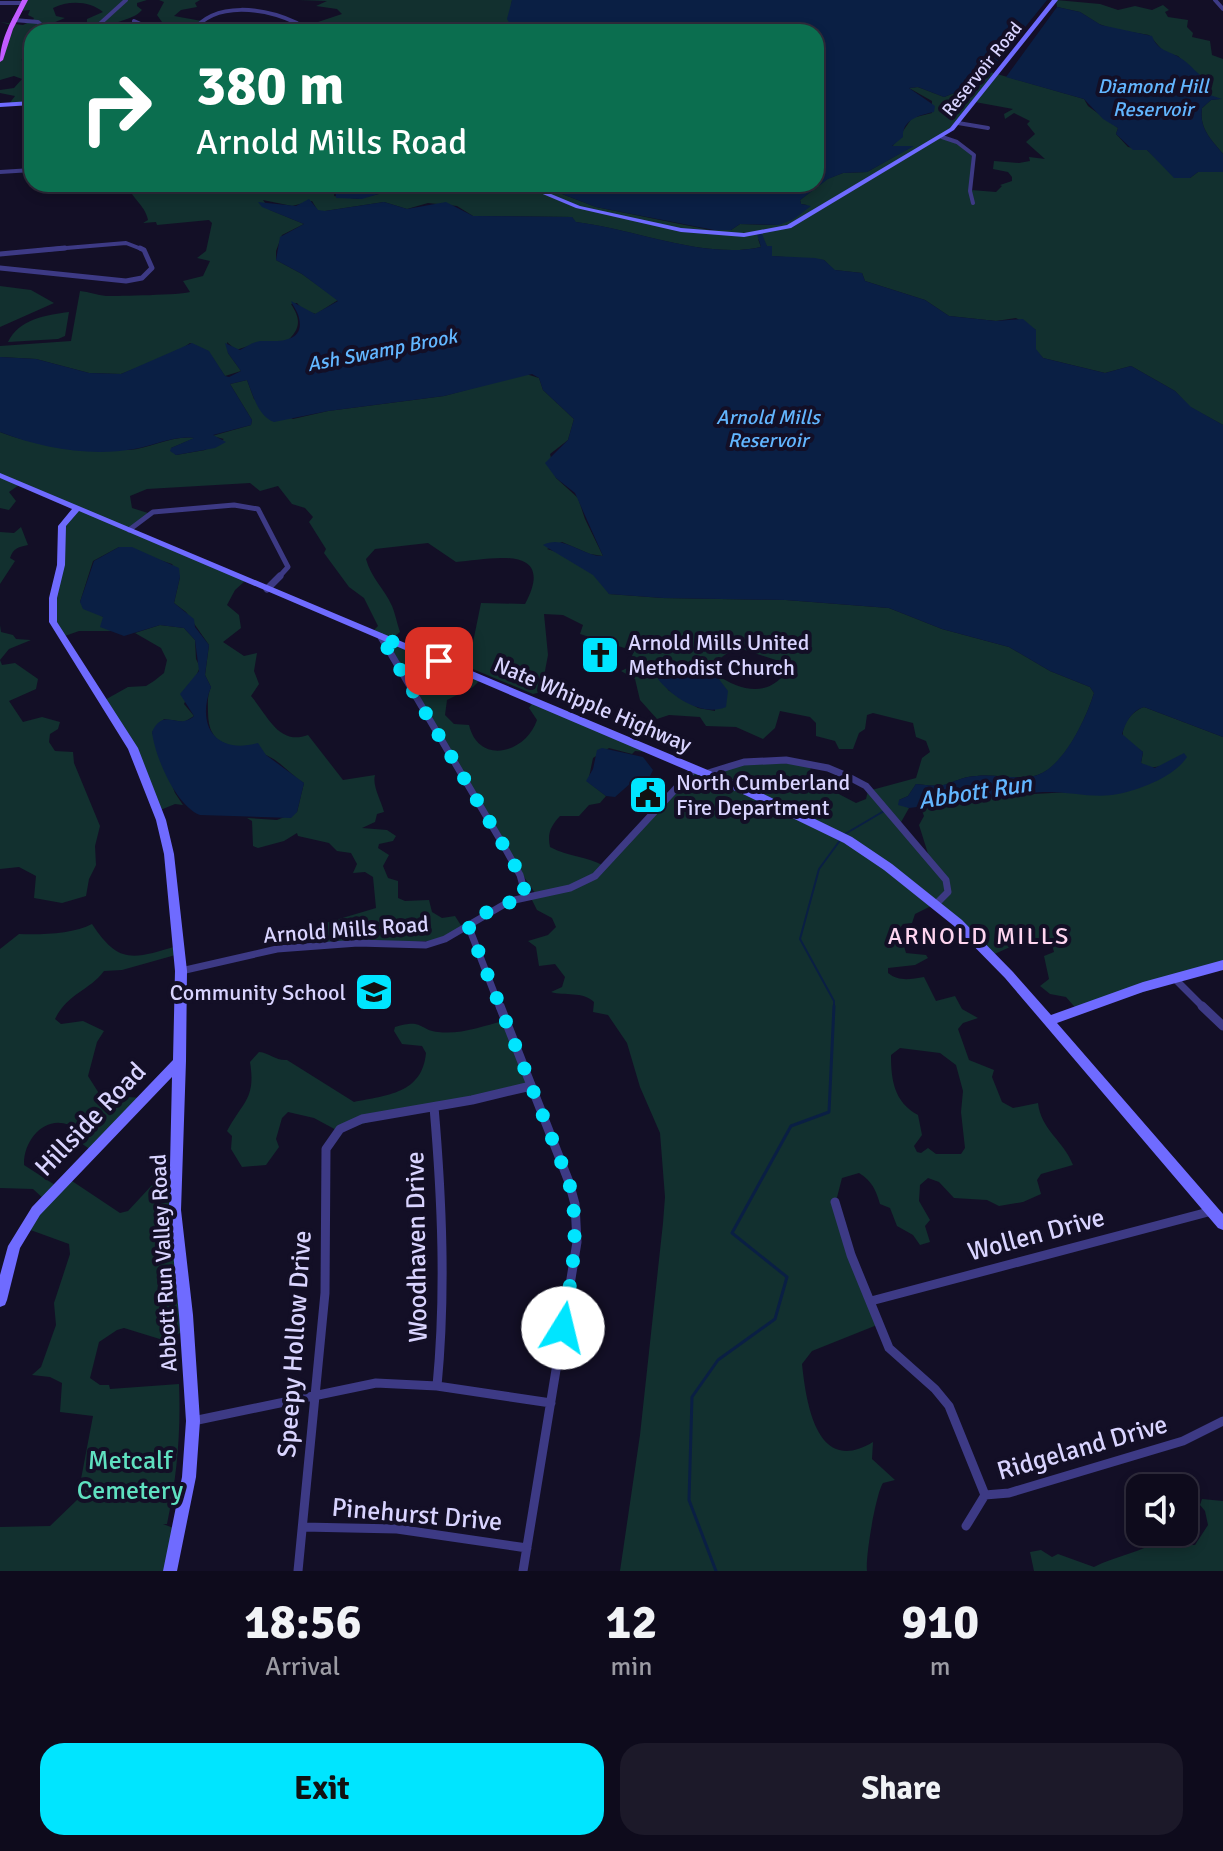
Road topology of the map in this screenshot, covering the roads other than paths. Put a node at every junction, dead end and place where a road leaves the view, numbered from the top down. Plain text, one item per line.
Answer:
1 (126, 0) edge
2 (1055, 0) edge
3 (1215, 0) edge
4 (1, 1) edge
5 (24, 2) edge
6 (1223, 9) edge
7 (14, 20) junction
8 (134, 21) dead end
9 (40, 24) edge
10 (100, 24) edge
11 (141, 24) edge
12 (202, 24) edge
13 (297, 24) edge
14 (0, 60) edge
15 (24, 104) edge
16 (0, 105) edge
17 (958, 123) junction
18 (988, 128) dead end
19 (942, 137) junction
20 (24, 170) edge
21 (0, 172) edge
22 (544, 192) edge
23 (973, 203) dead end
24 (0, 254) edge
25 (0, 268) edge
26 (0, 475) edge
27 (77, 508) junction
28 (129, 530) junction
29 (267, 589) junction
30 (381, 637) junction
31 (694, 769) junction
32 (705, 774) junction
33 (526, 896) junction
34 (936, 904) junction
35 (468, 925) junction
36 (1223, 965) edge
37 (181, 971) junction
38 (1174, 978) junction
39 (1048, 1021) junction
40 (1223, 1026) edge
41 (180, 1061) junction
42 (531, 1086) junction
43 (434, 1107) junction
44 (835, 1202) dead end
45 (1212, 1211) junction
46 (1223, 1224) edge
47 (0, 1300) edge
48 (871, 1301) junction
49 (437, 1386) junction
50 (315, 1395) junction
51 (551, 1403) junction
52 (193, 1421) junction
53 (1223, 1421) edge
54 (985, 1495) junction
55 (966, 1526) dead end
56 (303, 1527) junction
57 (527, 1548) junction
58 (170, 1571) edge
59 (298, 1571) edge
60 (523, 1571) edge

1 - 10 street
2 - 17 street, Reservoir Road
3 - 6 street
4 - 5 street
5 - 7 main road
7 - 9 street
7 - 14 main road
8 - 11 street
12 - 13 street
15 - 16 street
17 - 18 street
17 - 19 street, Reservoir Road
19 - 22 street, Reservoir Road
19 - 23 street
20 - 21 street
24 - 25 street
26 - 27 street, Nate Whipple Highway
27 - 28 street, Nate Whipple Highway
27 - 37 street, Abbott Run Valley Road
28 - 29 street, Nate Whipple Highway
28 - 29 street
29 - 30 street, Nate Whipple Highway
30 - 31 street, Nate Whipple Highway
30 - 33 street
31 - 32 street, Nate Whipple Highway
31 - 33 street, Arnold Mills Road
32 - 34 street, Nate Whipple Highway
32 - 34 street
33 - 35 street, Arnold Mills Road
34 - 39 street, Nate Whipple Highway
35 - 37 street, Arnold Mills Road
35 - 42 street
36 - 38 street
37 - 41 street, Abbott Run Valley Road
38 - 39 street
38 - 40 street
39 - 45 street, Nate Whipple Highway
41 - 47 street, Hillside Road
41 - 52 street, Abbott Run Valley Road
42 - 43 street, Speepy Hollow Drive
42 - 51 street
43 - 49 street, Woodhaven Drive
43 - 50 street, Speepy Hollow Drive
44 - 48 street
45 - 46 street, Nate Whipple Highway
45 - 48 street, Wollen Drive
48 - 54 street
49 - 50 street
49 - 51 street
50 - 52 street
50 - 56 street, Speepy Hollow Drive
51 - 57 street
52 - 58 street, Abbott Run Valley Road
53 - 54 street, Ridgeland Drive
54 - 55 street, Ridgeland Drive
56 - 57 street, Pinehurst Drive
56 - 59 street, Speepy Hollow Drive
57 - 60 street

